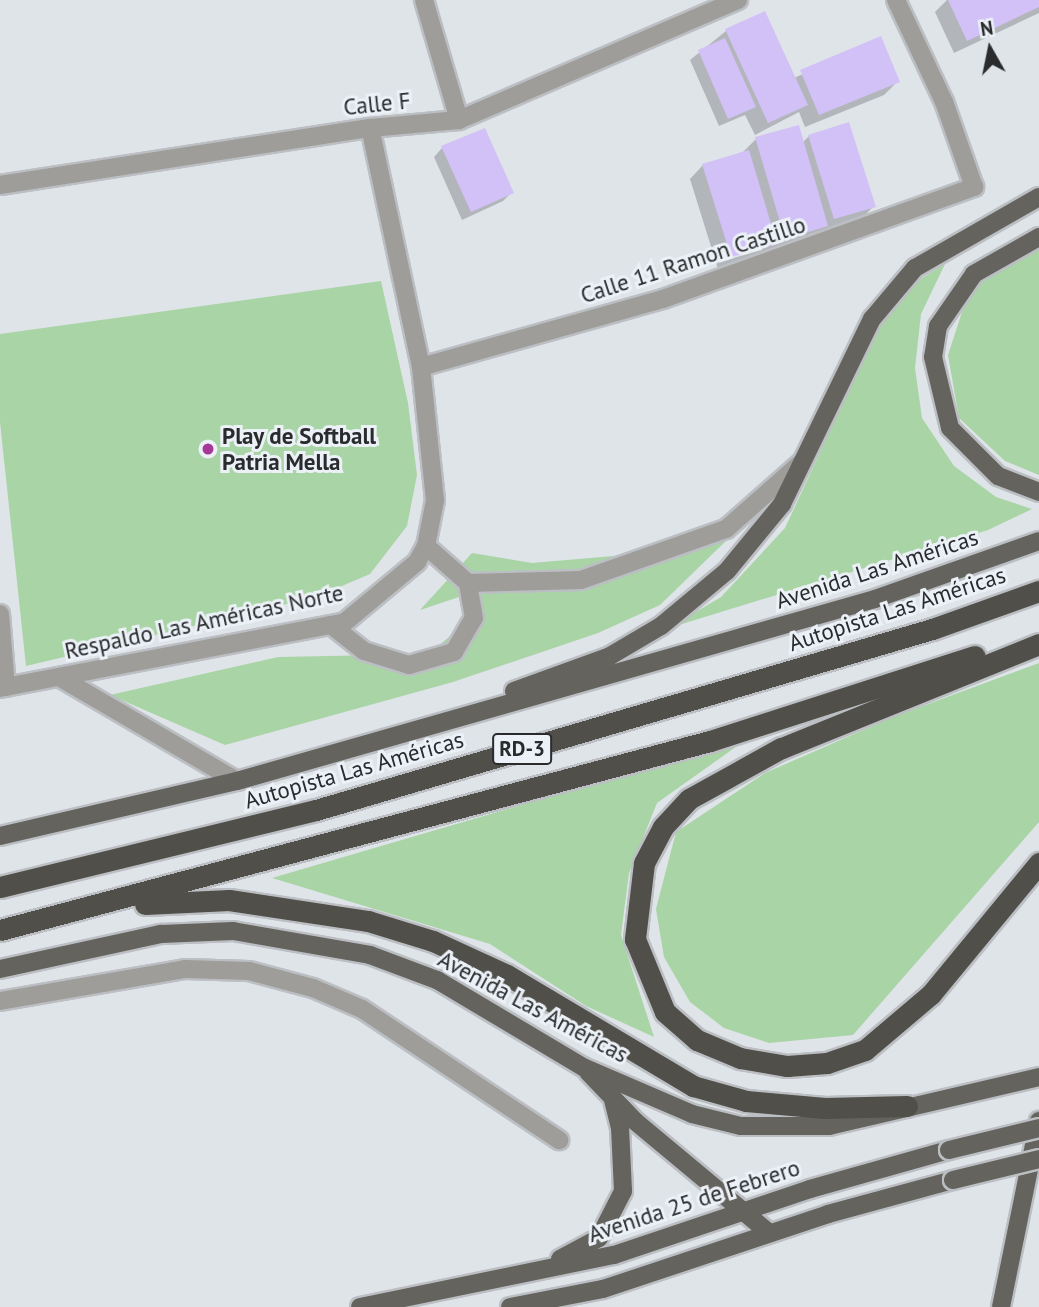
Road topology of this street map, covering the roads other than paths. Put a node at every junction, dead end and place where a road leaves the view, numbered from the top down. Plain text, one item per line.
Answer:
1 (424, 0) edge
2 (738, 0) edge
3 (896, 0) edge
4 (459, 120) junction
5 (370, 128) junction
6 (0, 186) edge
7 (1039, 197) edge
8 (1039, 237) edge
9 (421, 367) junction
10 (803, 462) junction
11 (1039, 492) edge
12 (1039, 541) edge
13 (426, 547) junction
14 (468, 583) junction
15 (1039, 591) edge
16 (0, 614) edge
17 (331, 625) junction
18 (1039, 636) edge
19 (1039, 644) edge
20 (59, 677) junction
21 (3, 687) edge
22 (365, 744) junction
23 (237, 781) junction
24 (0, 836) edge
25 (1039, 863) edge
26 (0, 887) edge
27 (73, 913) junction
28 (0, 930) edge
29 (0, 969) edge
30 (0, 1001) edge
31 (583, 1067) junction
32 (1039, 1077) edge
33 (613, 1100) junction
34 (907, 1106) junction
35 (1039, 1121) edge
36 (1039, 1128) edge
37 (559, 1140) dead end
38 (1039, 1159) edge
39 (743, 1212) junction
40 (769, 1233) junction
41 (480, 1283) junction
42 (360, 1307) edge
43 (510, 1307) edge
44 (1001, 1307) edge

1 - 4 street
2 - 4 street, Calle F
3 - 9 street, Calle 11 Ramon Castillo
4 - 5 street, Calle F
5 - 6 street, Calle F
5 - 9 street, Respaldo Las Américas Norte
7 - 10 main road
8 - 11 main road
9 - 13 street, Respaldo Las Américas Norte
10 - 14 street
10 - 22 main road
12 - 22 main road, Avenida Las Américas
13 - 14 street
13 - 17 street, Respaldo Las Américas Norte
14 - 17 street
15 - 26 highway, Autopista Las Américas / RD-3
16 - 21 street
17 - 20 street, Respaldo Las Américas Norte
18 - 27 highway, RD-3
19 - 25 highway
20 - 21 street, Respaldo Las Américas Norte
20 - 23 street
22 - 23 main road, Avenida Las Américas
23 - 24 main road, Avenida Las Américas
27 - 28 highway, RD-3
27 - 34 highway
29 - 31 main road, Avenida Las Américas
30 - 37 street
31 - 33 main road
31 - 34 main road, Avenida Las Américas
32 - 34 main road, Avenida Las Américas
33 - 39 main road
33 - 41 main road
35 - 44 main road
36 - 39 main road, Avenida 25 de Febrero, bridge
38 - 40 main road, bridge
39 - 40 main road
39 - 41 main road, Avenida 25 de Febrero
40 - 43 main road
41 - 42 main road, Avenida 25 de Febrero

